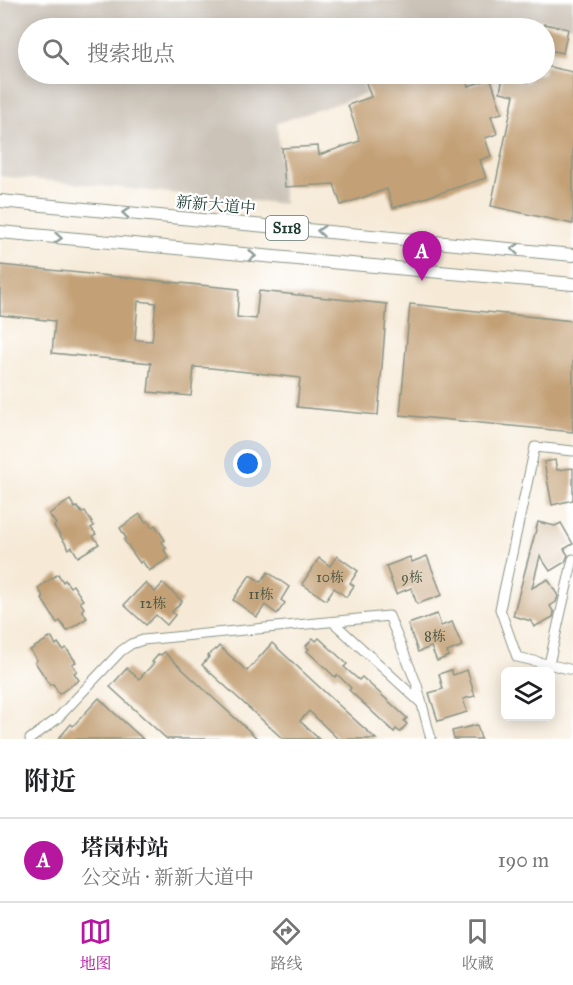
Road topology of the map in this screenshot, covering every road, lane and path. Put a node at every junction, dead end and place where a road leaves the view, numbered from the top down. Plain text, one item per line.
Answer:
1 (0, 201) edge
2 (0, 232) edge
3 (573, 255) edge
4 (573, 284) edge
5 (573, 451) edge
6 (573, 559) edge
7 (333, 622) junction
8 (552, 665) junction
9 (573, 670) edge
10 (421, 703) junction
11 (30, 739) edge
12 (431, 739) edge

3 -> 1 main road, 新新大道中 / S118
2 -> 4 main road, S118
5 - 8 lane
6 - 8 lane
7 - 10 lane
7 - 10 lane
7 - 11 lane
8 - 9 lane
10 - 12 lane

